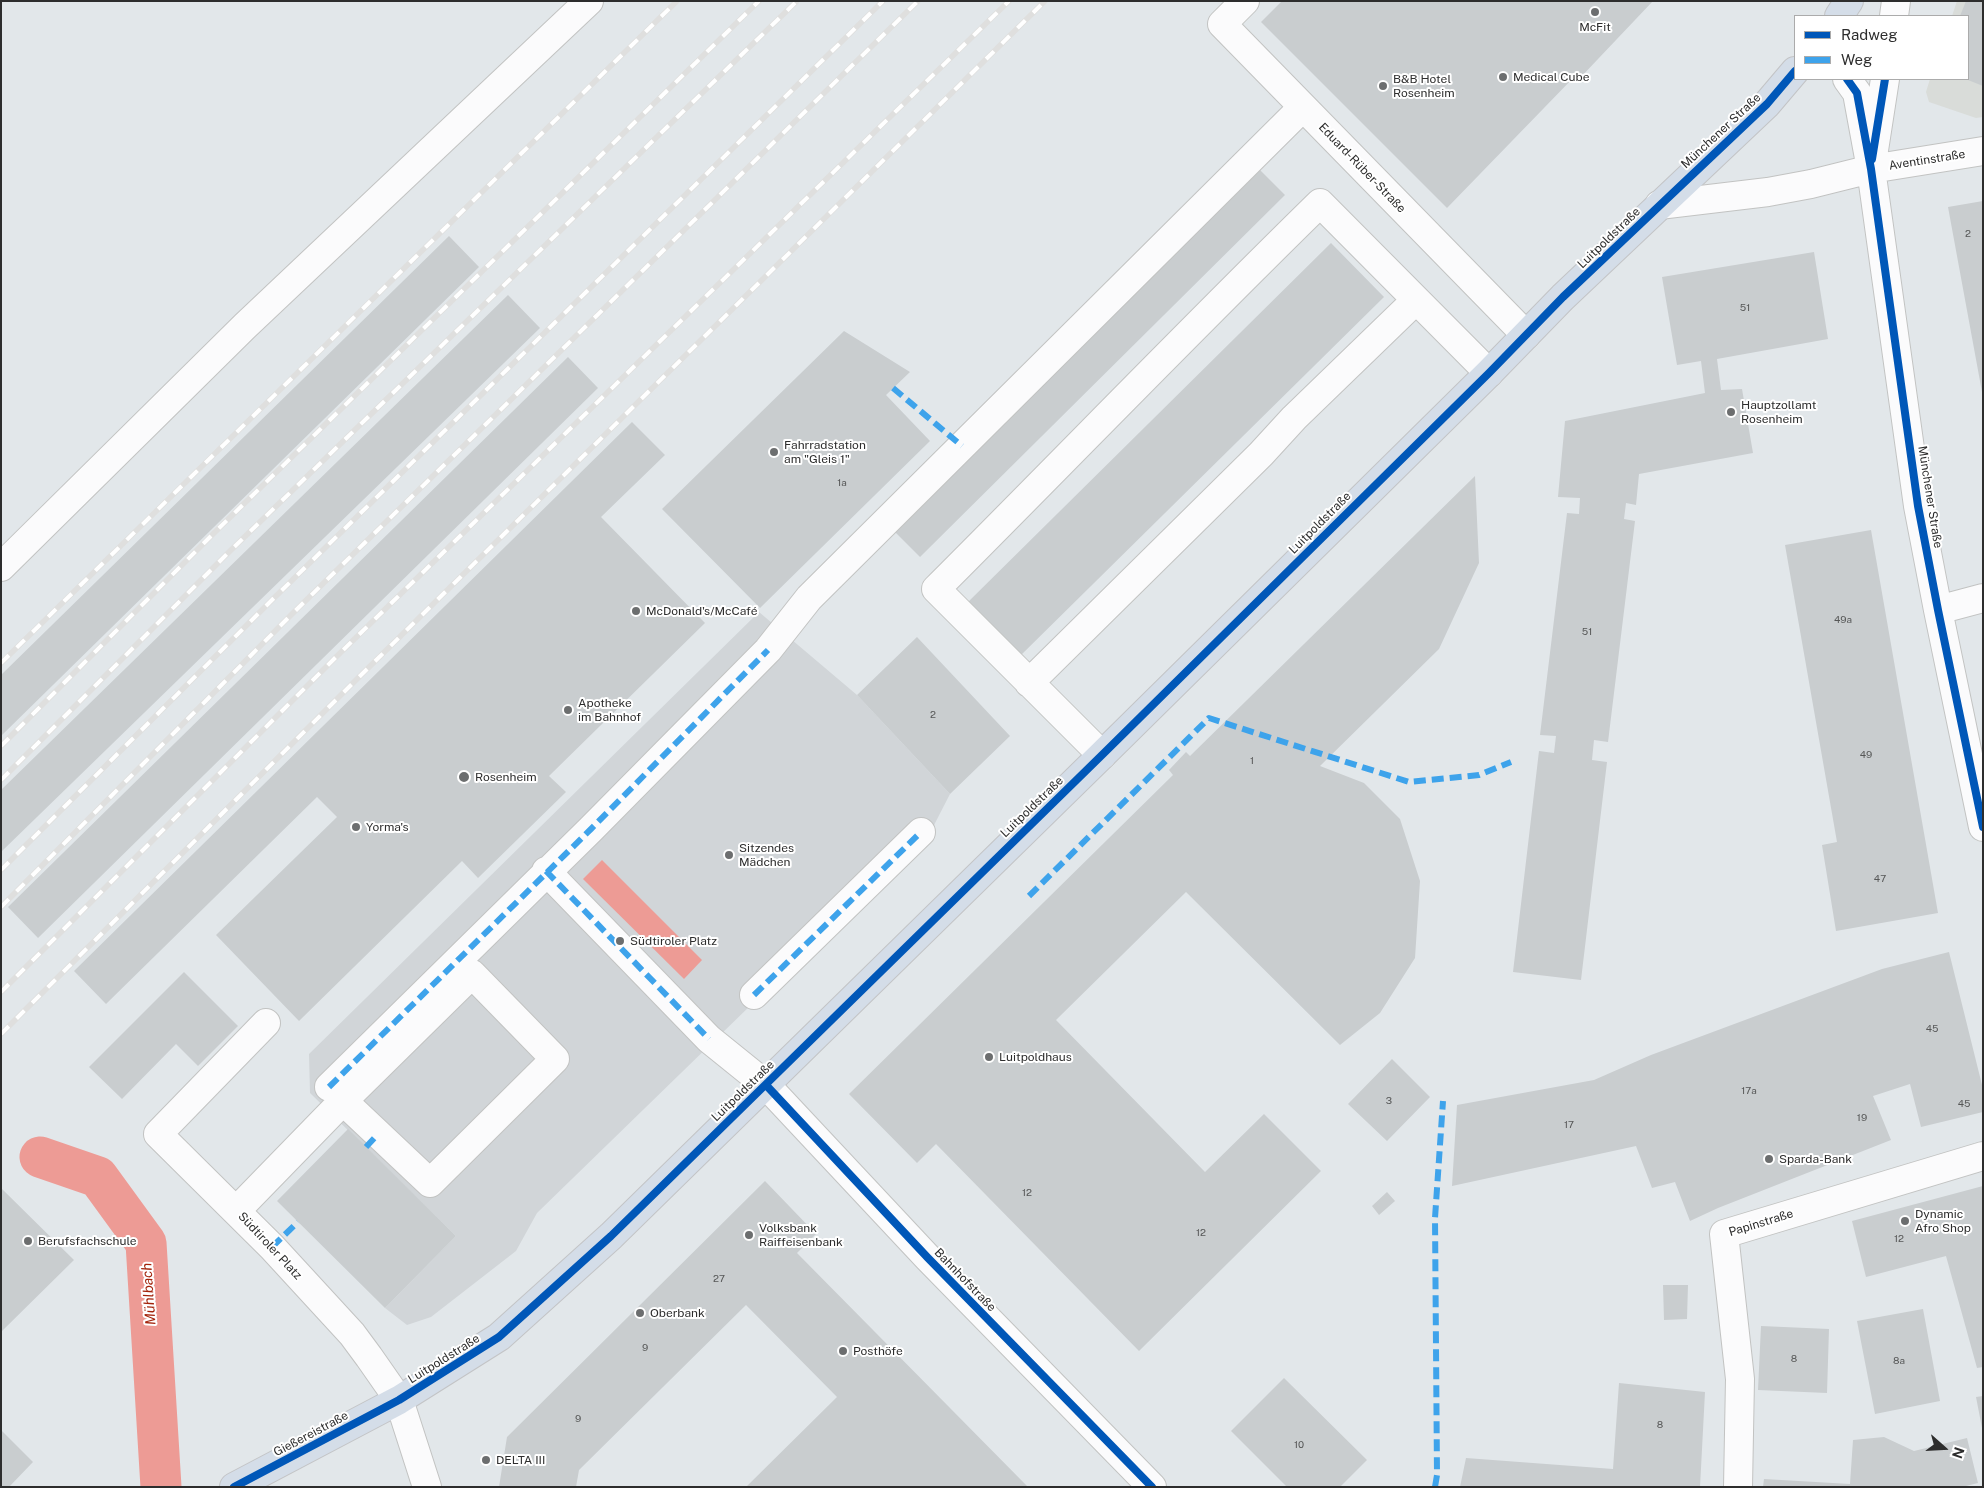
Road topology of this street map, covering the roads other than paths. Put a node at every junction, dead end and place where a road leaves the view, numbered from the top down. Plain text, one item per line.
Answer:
1 (589, 1) edge
2 (1245, 1) edge
3 (1849, 1) edge
4 (1896, 1) edge
5 (1840, 15) edge
6 (1894, 15) edge
7 (1794, 72) edge
8 (1848, 80) edge
9 (1886, 80) edge
10 (1303, 107) junction
11 (1983, 150) edge
12 (1871, 169) junction
13 (1659, 205) junction
14 (1416, 300) junction
15 (1526, 335) junction
16 (1489, 373) junction
17 (1, 567) edge
18 (1983, 598) edge
19 (1938, 610) junction
20 (1029, 683) junction
21 (1102, 755) junction
22 (1983, 826) edge
23 (921, 832) dead end
24 (546, 871) junction
25 (754, 995) dead end
26 (266, 1023) dead end
27 (766, 1085) junction
28 (336, 1094) junction
29 (1983, 1156) edge
30 (236, 1211) junction
31 (399, 1400) junction
32 (234, 1487) edge
33 (427, 1487) edge
34 (1152, 1487) edge
35 (1738, 1487) edge

1 - 17 street
2 - 10 street, Eduard-Rüber-Straße
3 - 5 main road
4 - 6 street
7 - 13 main road, Münchener Straße
8 - 12 street, Münchener Straße
9 - 12 street, Münchener Straße
10 - 15 street, Eduard-Rüber-Straße
10 - 24 street, Südtiroler Platz
11 - 12 street, Aventinstraße
12 - 13 street, Luitpoldstraße
12 - 19 street, Münchener Straße
13 - 15 main road, Luitpoldstraße
14 - 16 street
14 - 20 street
14 - 20 street
15 - 16 main road, Luitpoldstraße
16 - 21 main road, Luitpoldstraße
18 - 19 street
19 - 22 street, Münchener Straße
20 - 21 street
21 - 27 main road, Luitpoldstraße
23 - 25 street
24 - 27 street, Bahnhofstraße
24 - 28 street, Südtiroler Platz
26 - 30 street
27 - 31 main road, Luitpoldstraße
27 - 34 street, Bahnhofstraße
28 - 28 street, Südtiroler Platz
28 - 30 street, Südtiroler Platz
29 - 35 street, Papinstraße
30 - 31 street, Südtiroler Platz
31 - 32 main road, Gießereistraße
31 - 33 street, Südtiroler Platz

